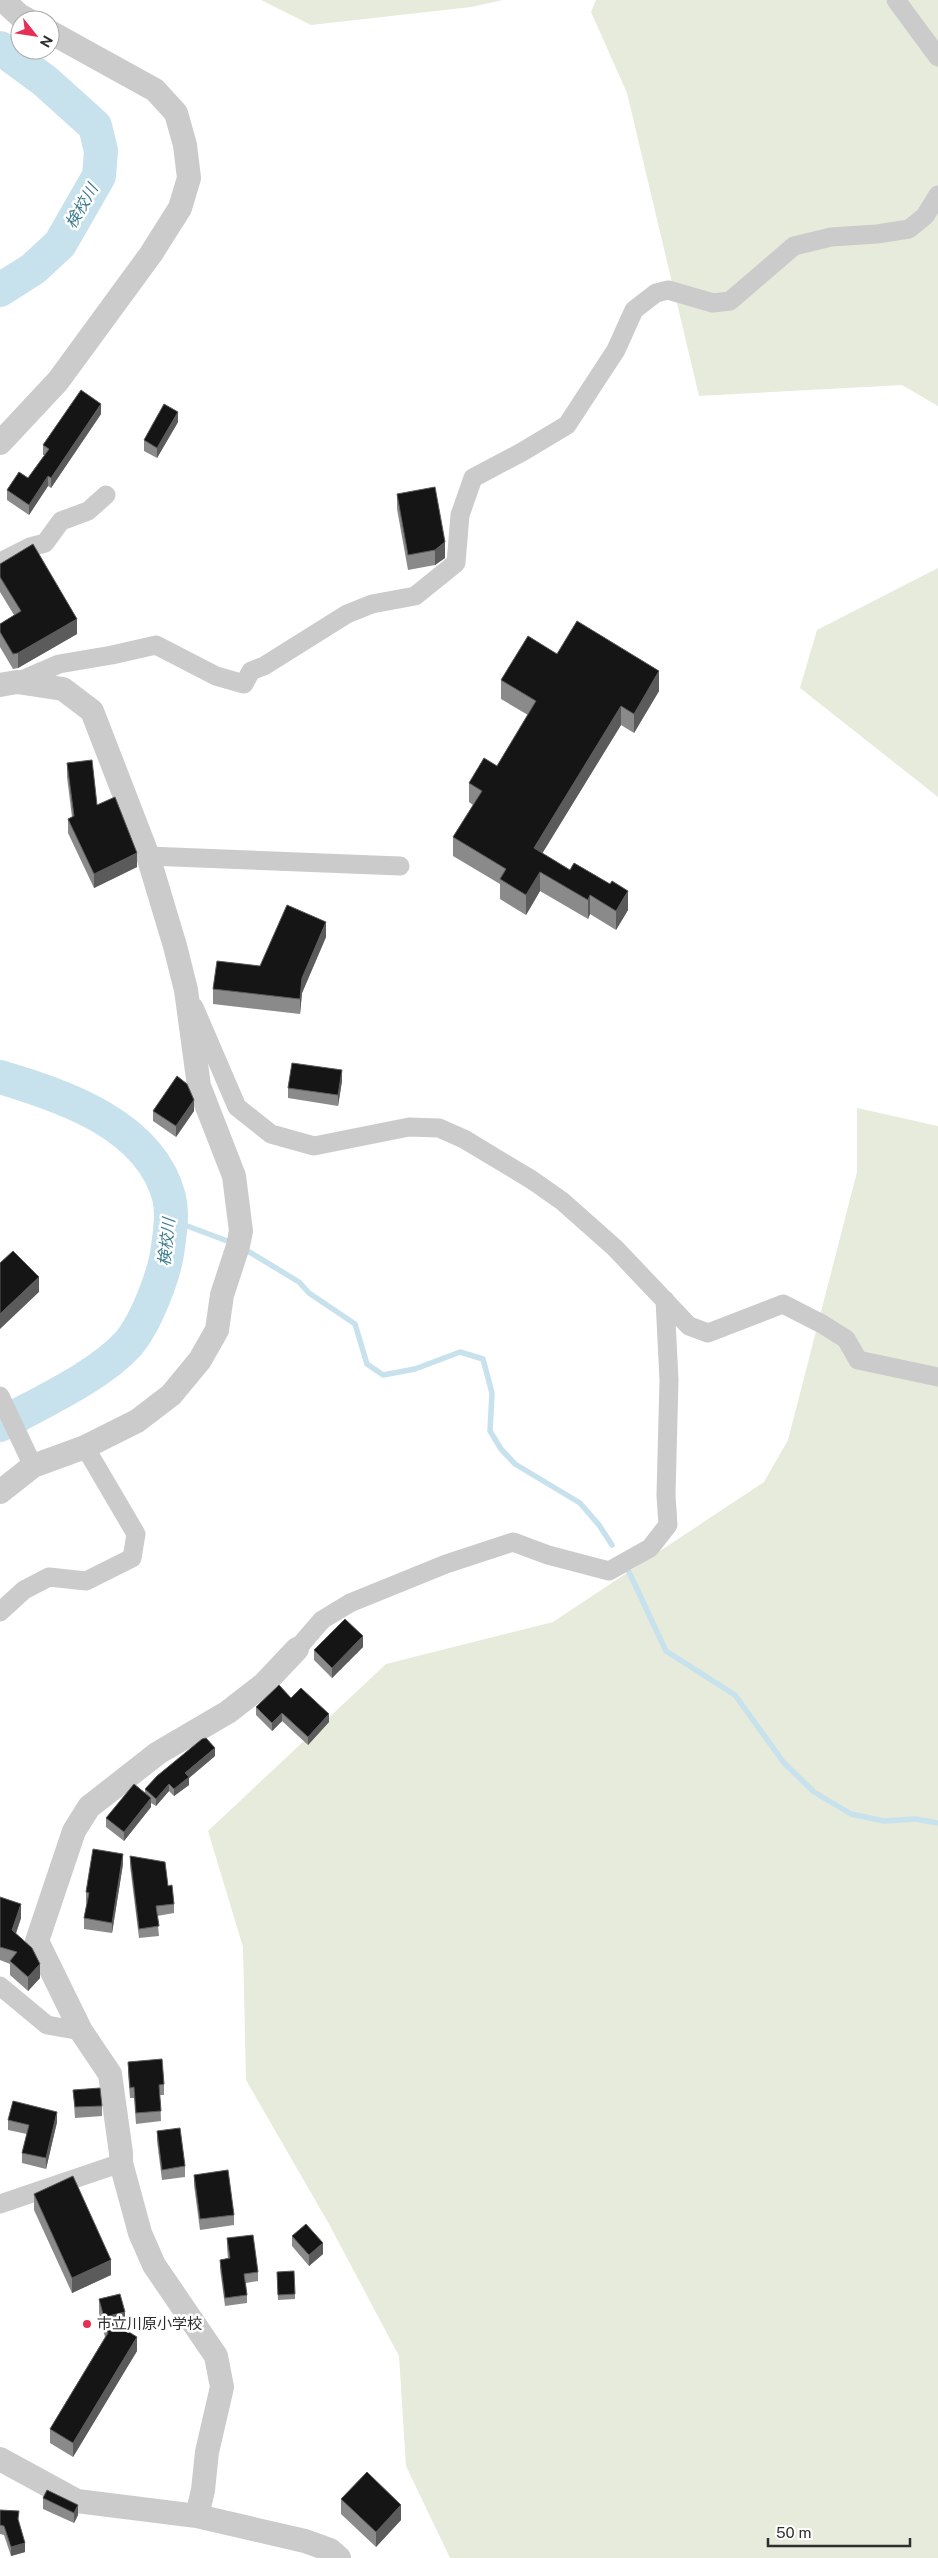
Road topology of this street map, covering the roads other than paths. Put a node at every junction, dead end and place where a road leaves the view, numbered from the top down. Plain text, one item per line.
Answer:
1 (3, 0) edge
2 (896, 0) edge
3 (16, 10) edge
4 (60, 38) edge
5 (938, 57) edge
6 (938, 195) edge
7 (0, 443) edge
8 (106, 495) dead end
9 (0, 562) edge
10 (7, 680) edge
11 (148, 856) junction
12 (400, 866) dead end
13 (186, 990) junction
14 (665, 1300) junction
15 (938, 1377) edge
16 (3, 1402) edge
17 (85, 1447) junction
18 (33, 1466) junction
19 (0, 1492) edge
20 (0, 1612) edge
21 (296, 1649) joint
22 (0, 1986) edge
23 (80, 2031) junction
24 (121, 2163) junction
25 (0, 2204) edge
26 (0, 2459) edge
27 (197, 2516) junction
28 (339, 2558) edge

1 - 3 street
2 - 5 street
4 - 7 street
6 - 10 street
8 - 9 street
10 - 11 street
11 - 12 street
11 - 13 street
13 - 14 street
13 - 17 street
14 - 15 street
14 - 21 street
16 - 18 street
17 - 18 street
17 - 20 street
18 - 19 street
21 - 23 street
22 - 23 street
23 - 24 street
24 - 25 street
24 - 27 street
26 - 27 street
27 - 28 street

